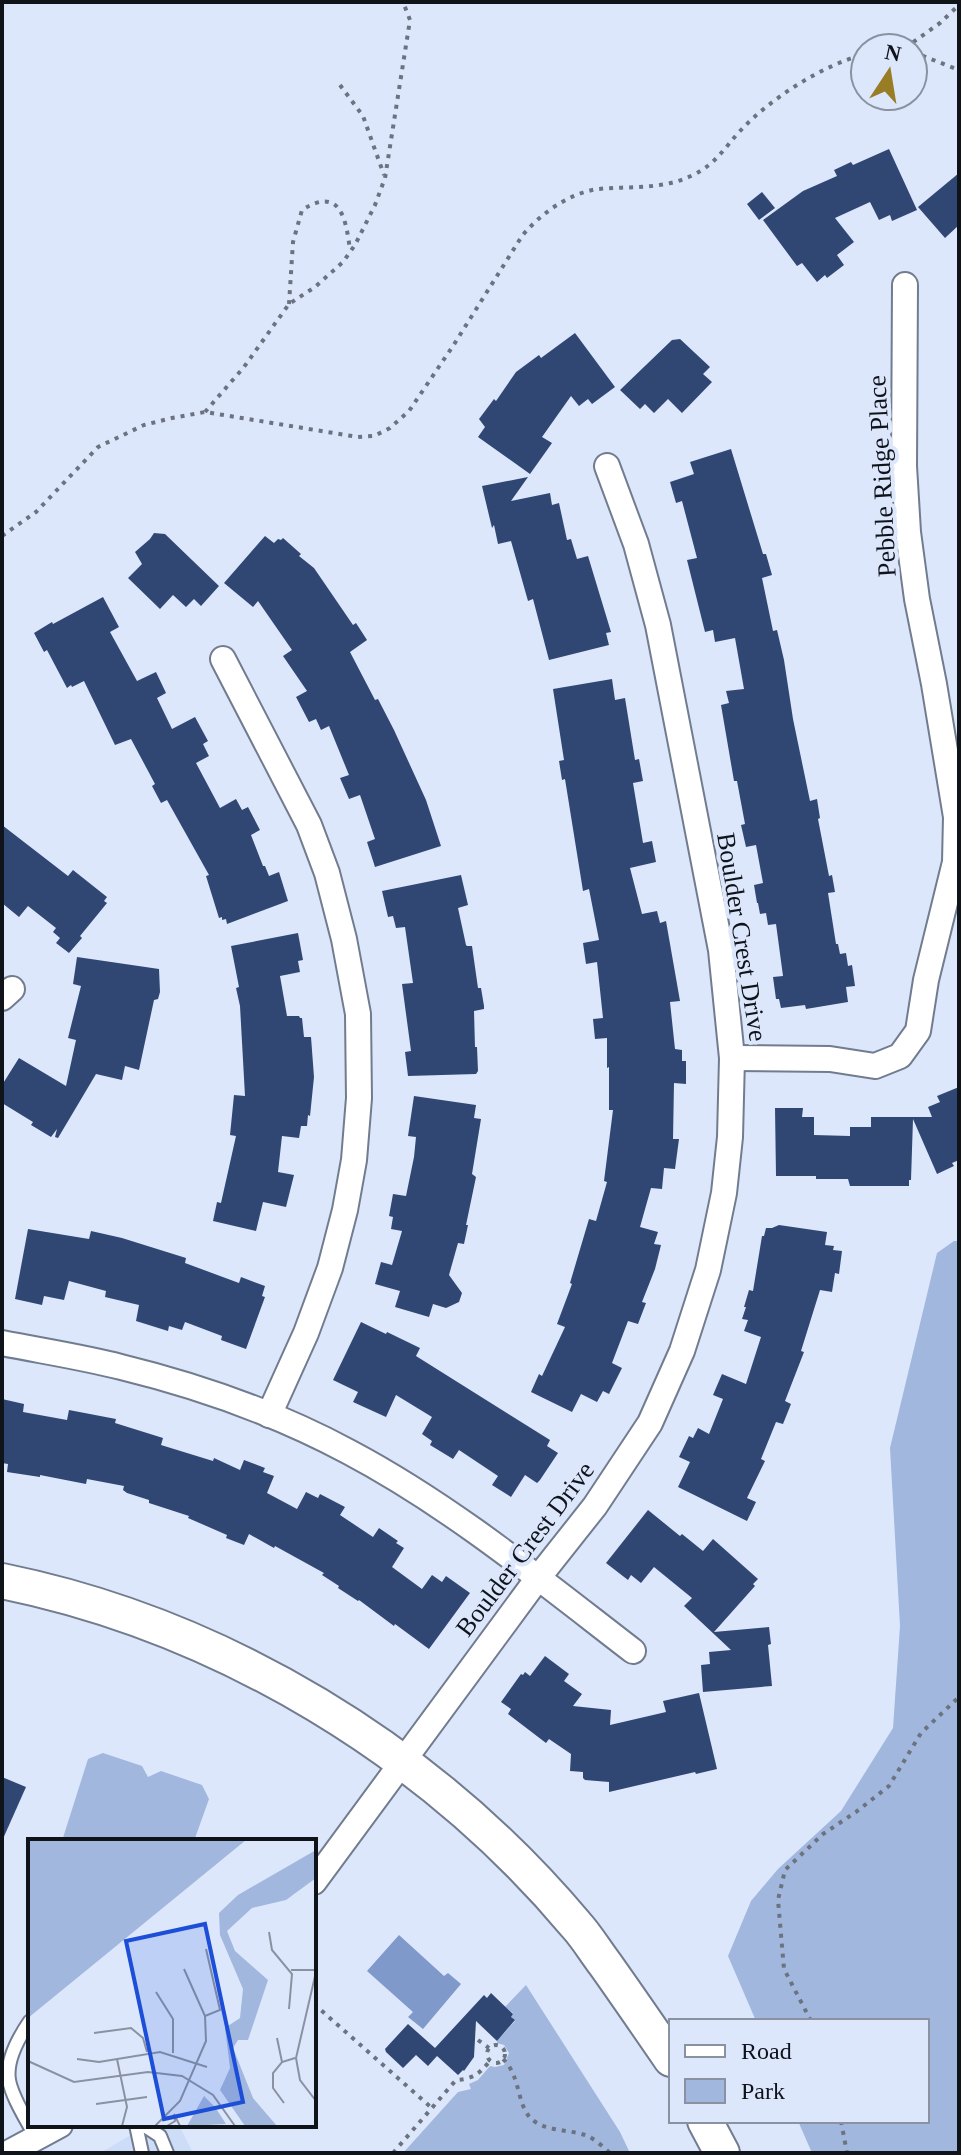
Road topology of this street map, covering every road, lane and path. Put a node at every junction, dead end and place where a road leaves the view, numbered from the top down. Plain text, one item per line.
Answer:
1 (403, 2) edge
2 (959, 5) edge
3 (927, 32) edge
4 (929, 58) edge
5 (849, 59) edge
6 (959, 70) edge
7 (340, 85) dead end
8 (385, 178) junction
9 (350, 252) junction
10 (905, 285) dead end
11 (289, 304) junction
12 (205, 412) junction
13 (607, 466) dead end
14 (2, 536) edge
15 (223, 659) dead end
16 (732, 1058) junction
17 (2, 1343) edge
18 (269, 1415) junction
19 (538, 1578) junction
20 (2, 1581) edge
21 (633, 1651) dead end
22 (959, 1697) edge
23 (402, 1762) junction
24 (316, 1879) edge
25 (316, 2006) edge
26 (810, 2019) edge
27 (28, 2025) edge
28 (478, 2040) dead end
29 (489, 2048) junction
30 (669, 2056) edge
31 (503, 2059) junction
32 (490, 2061) junction
33 (433, 2109) junction
34 (28, 2121) edge
35 (706, 2123) edge
36 (841, 2123) edge
37 (31, 2127) edge
38 (56, 2127) edge
39 (136, 2127) edge
40 (146, 2127) edge
41 (36, 2138) junction
42 (8, 2153) edge
43 (142, 2153) edge
44 (167, 2153) edge
45 (393, 2153) edge
46 (610, 2153) edge
47 (722, 2153) edge
48 (847, 2153) edge

1 - 8 path
2 - 3 path
4 - 6 path
5 - 12 path
7 - 8 path
8 - 9 path
9 - 11 path
9 - 11 path
10 - 16 street, Pebble Ridge Place
11 - 12 path
12 - 14 path
13 - 16 street, Boulder Crest Drive
15 - 18 street
16 - 19 street, Boulder Crest Drive
17 - 18 street
18 - 19 street
19 - 21 street
19 - 23 street, Boulder Crest Drive
20 - 23 street
22 - 26 path
23 - 24 street, Boulder Crest Drive
23 - 30 street
25 - 33 path
27 - 34 lane
28 - 29 path
29 - 31 path
29 - 32 path
31 - 32 path
31 - 46 path
32 - 33 path
33 - 45 path
35 - 47 street
36 - 48 path
37 - 41 lane
38 - 41 street
39 - 43 lane
40 - 44 lane
41 - 42 street

